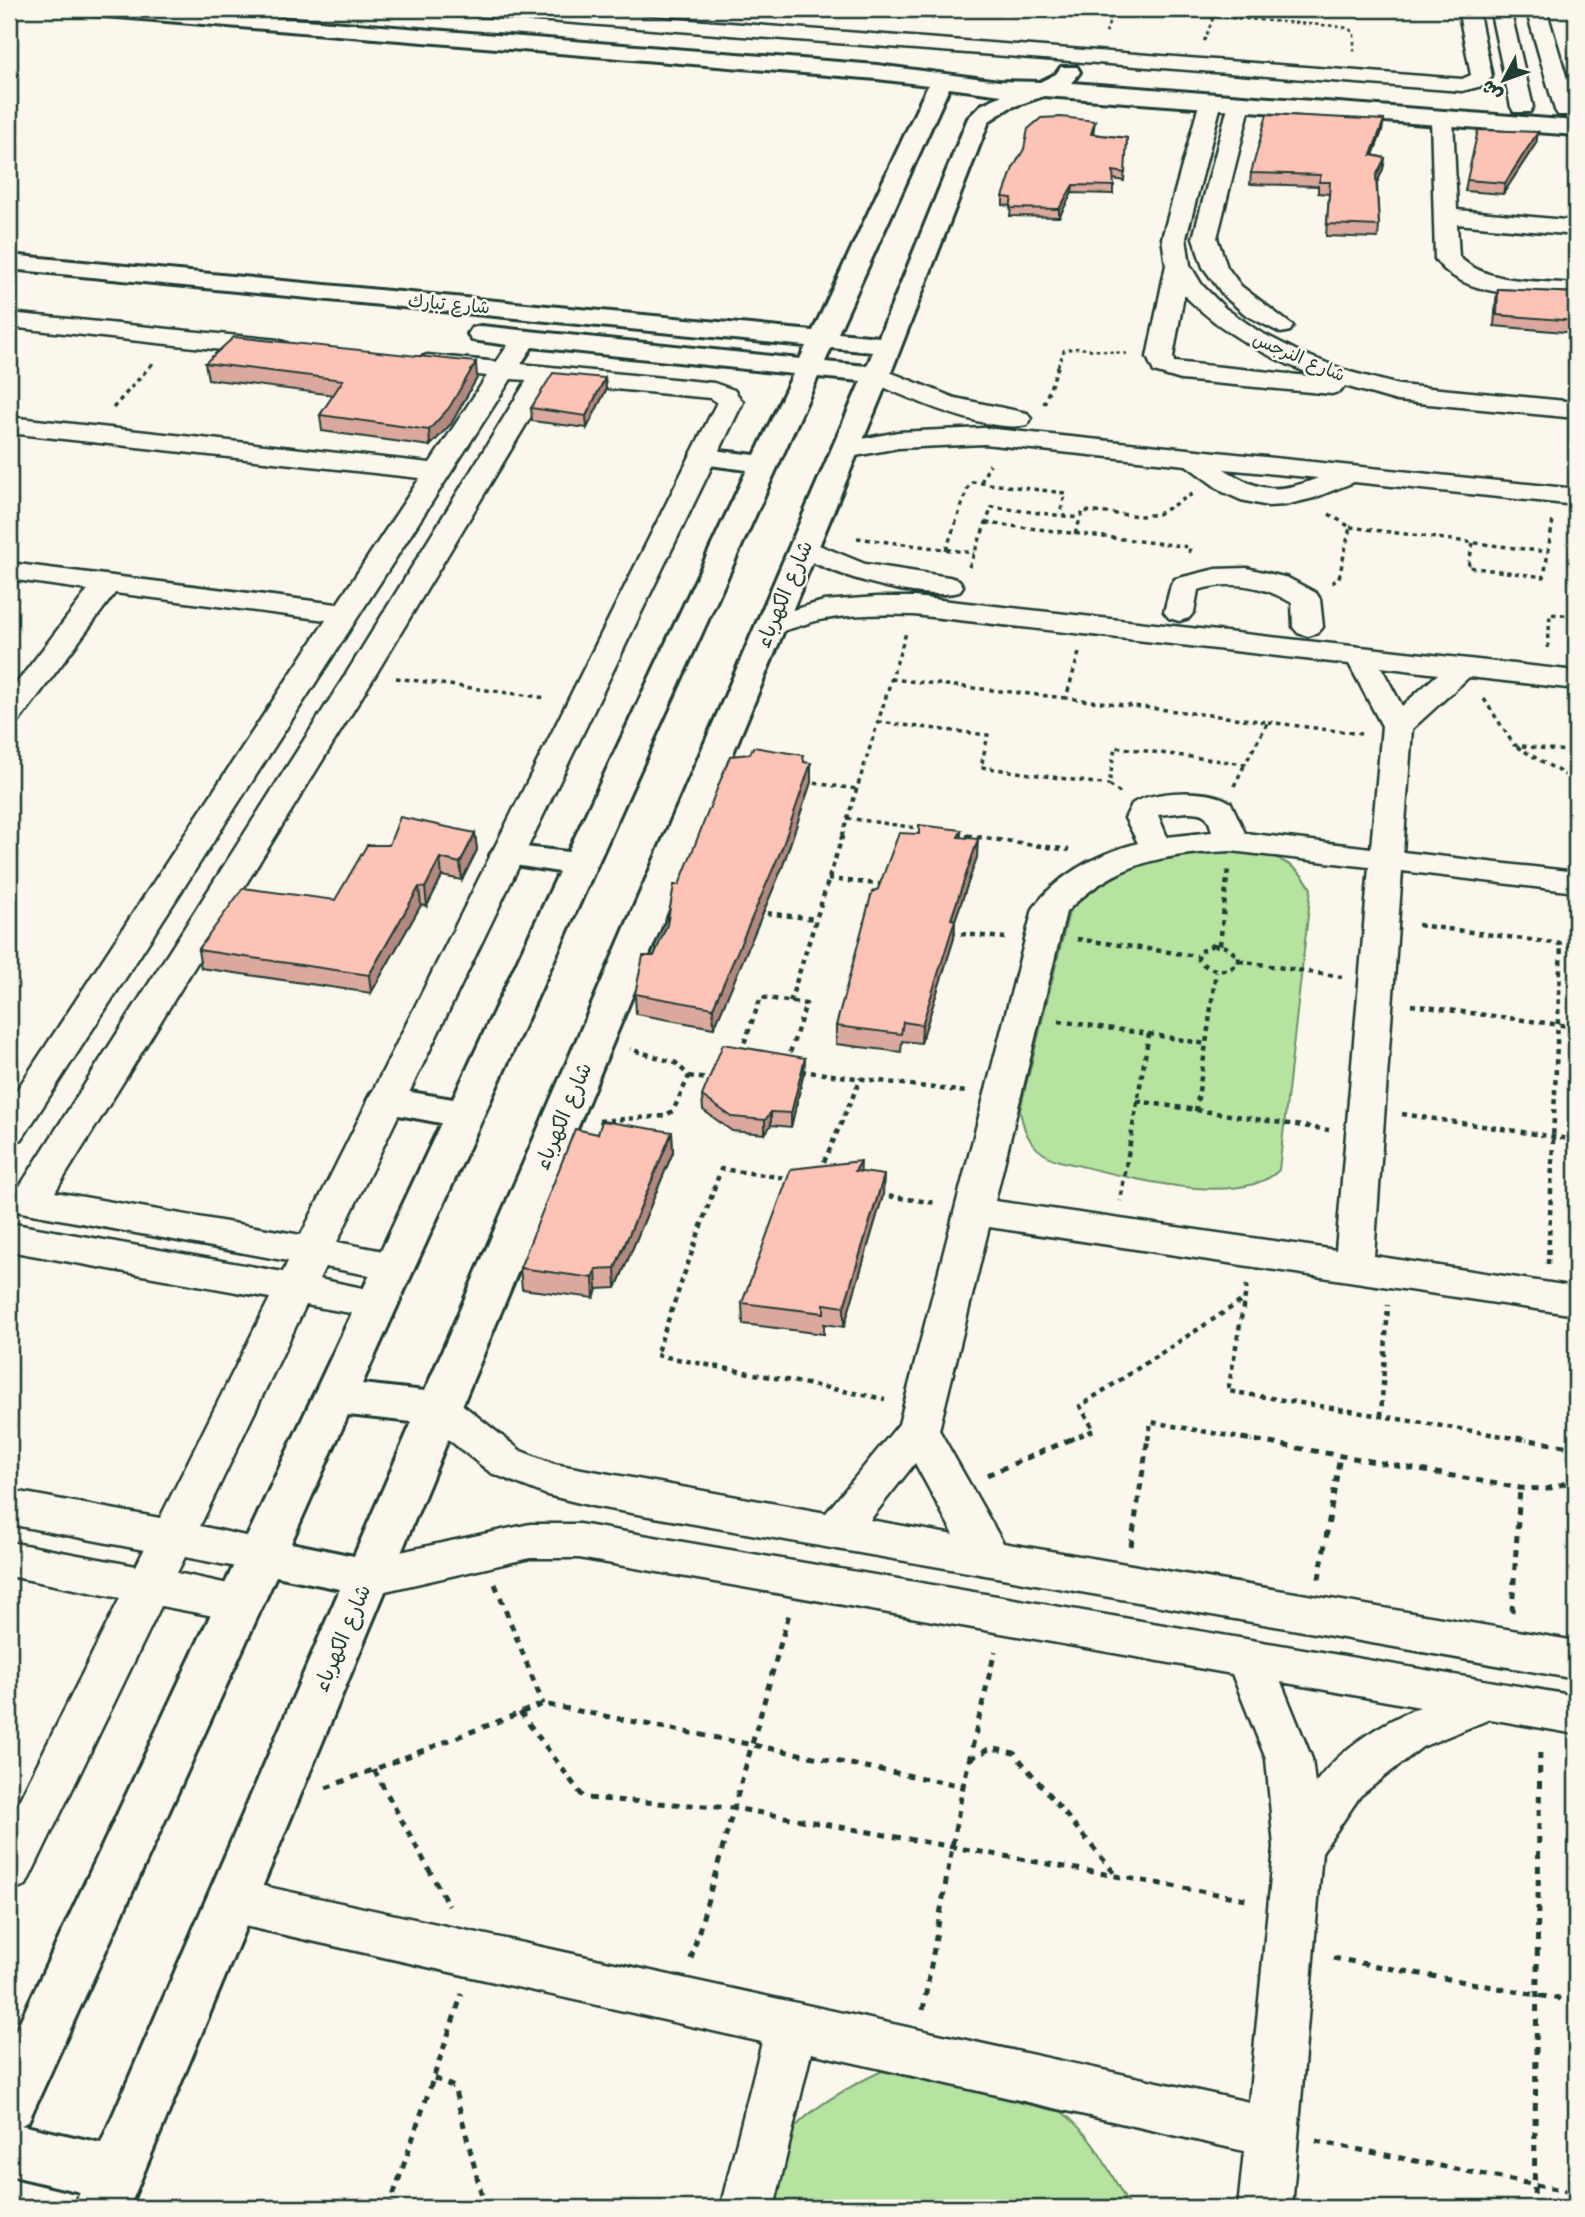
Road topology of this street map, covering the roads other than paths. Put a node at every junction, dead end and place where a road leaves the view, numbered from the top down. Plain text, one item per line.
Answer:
1 (93, 9) edge
2 (281, 9) edge
3 (470, 9) edge
4 (1468, 9) edge
5 (1500, 9) edge
6 (1536, 9) edge
7 (579, 13) edge
8 (986, 66) junction
9 (1069, 73) junction
10 (1294, 81) junction
11 (935, 93) junction
12 (1211, 100) junction
13 (1240, 103) junction
14 (1522, 107) junction
15 (1573, 116) edge
16 (1442, 118) junction
17 (1445, 216) junction
18 (1576, 228) edge
19 (9, 262) edge
20 (1178, 265) junction
21 (1576, 291) edge
22 (9, 320) edge
23 (457, 332) dead end
24 (525, 338) junction
25 (312, 352) edge
26 (815, 354) junction
27 (395, 360) edge
28 (883, 361) junction
29 (504, 370) junction
30 (544, 374) junction
31 (1397, 393) junction
32 (1576, 393) edge
33 (1576, 410) edge
34 (9, 425) edge
35 (9, 444) edge
36 (845, 450) junction
37 (704, 457) junction
38 (1193, 457) junction
39 (764, 464) junction
40 (1352, 474) junction
41 (1576, 475) edge
42 (432, 481) junction
43 (1566, 496) edge
44 (804, 547) junction
45 (9, 571) edge
46 (108, 583) junction
47 (1179, 612) junction
48 (1307, 613) junction
49 (345, 614) junction
50 (771, 625) junction
51 (1562, 654) edge
52 (1360, 656) junction
53 (1463, 667) junction
54 (1576, 680) edge
55 (9, 713) edge
56 (1397, 732) junction
57 (206, 828) junction
58 (258, 835) junction
59 (1231, 841) junction
60 (1156, 847) junction
61 (507, 855) junction
62 (1387, 859) junction
63 (580, 864) junction
64 (1575, 882) edge
65 (386, 1101) junction
66 (465, 1114) junction
67 (9, 1130) edge
68 (20, 1199) edge
69 (974, 1210) junction
70 (9, 1237) edge
71 (313, 1251) junction
72 (395, 1266) junction
73 (1372, 1270) junction
74 (294, 1289) junction
75 (1561, 1298) edge
76 (378, 1304) junction
77 (335, 1397) junction
78 (439, 1409) junction
79 (921, 1418) junction
80 (9, 1507) edge
81 (835, 1531) junction
82 (172, 1538) junction
83 (262, 1555) junction
84 (989, 1558) junction
85 (9, 1559) edge
86 (368, 1577) junction
87 (148, 1586) junction
88 (240, 1604) junction
89 (1249, 1659) junction
90 (1576, 1660) edge
91 (1485, 1701) junction
92 (1558, 1713) edge
93 (1298, 1847) junction
94 (9, 1870) edge
95 (231, 1901) junction
96 (792, 2025) junction
97 (9, 2105) edge
98 (1271, 2132) junction
99 (9, 2149) edge
100 (109, 2191) edge
101 (747, 2208) edge
102 (1265, 2208) edge

1 - 11 street
2 - 8 street
3 - 7 street
4 - 10 street
5 - 14 street
6 - 15 street
7 - 9 street
8 - 9 street
8 - 11 street
9 - 10 street
9 - 10 street
9 - 11 street
9 - 12 street
9 - 28 street, شارع الكهرباء
10 - 14 street
11 - 26 street
12 - 13 street
12 - 20 street
13 - 16 street
13 - 32 street, شارع النرجس
14 - 15 street
15 - 16 street
16 - 17 street
17 - 18 street
17 - 21 street
19 - 26 street, شارع تبارك
20 - 31 street, شارع النرجس
20 - 31 street
22 - 25 street
23 - 24 street, شارع تبارك
24 - 26 street, شارع تبارك
24 - 29 street
26 - 28 street, شارع تبارك
26 - 39 street
27 - 29 street
28 - 36 street, شارع الكهرباء
28 - 41 street
29 - 30 street
29 - 42 street
30 - 37 street
30 - 58 street
31 - 33 street, شارع النرجس
34 - 42 street
35 - 42 street
36 - 38 street
36 - 44 street, شارع الكهرباء
37 - 39 street
37 - 61 street
38 - 40 street
38 - 40 street
39 - 63 street
40 - 43 street
42 - 49 street
44 - 47 street
44 - 50 street, شارع الكهرباء
45 - 46 street
46 - 49 street
46 - 55 street
47 - 48 street
47 - 48 street
48 - 51 street
49 - 57 street
50 - 52 street
50 - 78 street, شارع الكهرباء
52 - 53 street
52 - 56 street
53 - 54 street
53 - 56 street
56 - 62 street
57 - 58 street
57 - 67 street
58 - 68 street
59 - 60 street
59 - 60 street
59 - 62 street
60 - 69 street
61 - 63 street
61 - 65 street
62 - 64 street
62 - 73 street
63 - 66 street
65 - 66 street
65 - 71 street
66 - 72 street
68 - 71 street
69 - 73 street
69 - 79 street
70 - 74 street
71 - 72 street
71 - 74 street
72 - 76 street
73 - 75 street
74 - 76 street
74 - 82 street
76 - 77 street
77 - 78 street
77 - 83 street
78 - 81 street
78 - 86 street, شارع الكهرباء
79 - 81 street
79 - 84 street
80 - 82 street
81 - 84 street
82 - 83 street
82 - 87 street
83 - 86 street
83 - 88 street
84 - 90 street
85 - 87 street
86 - 89 street
86 - 95 street, شارع الكهرباء
87 - 88 street
87 - 94 street
88 - 97 street
89 - 91 street
89 - 93 street
91 - 92 street
91 - 93 street
93 - 98 street
95 - 96 street
95 - 100 street, شارع الكهرباء
96 - 98 street
96 - 101 street
98 - 102 street
99 - 100 street

